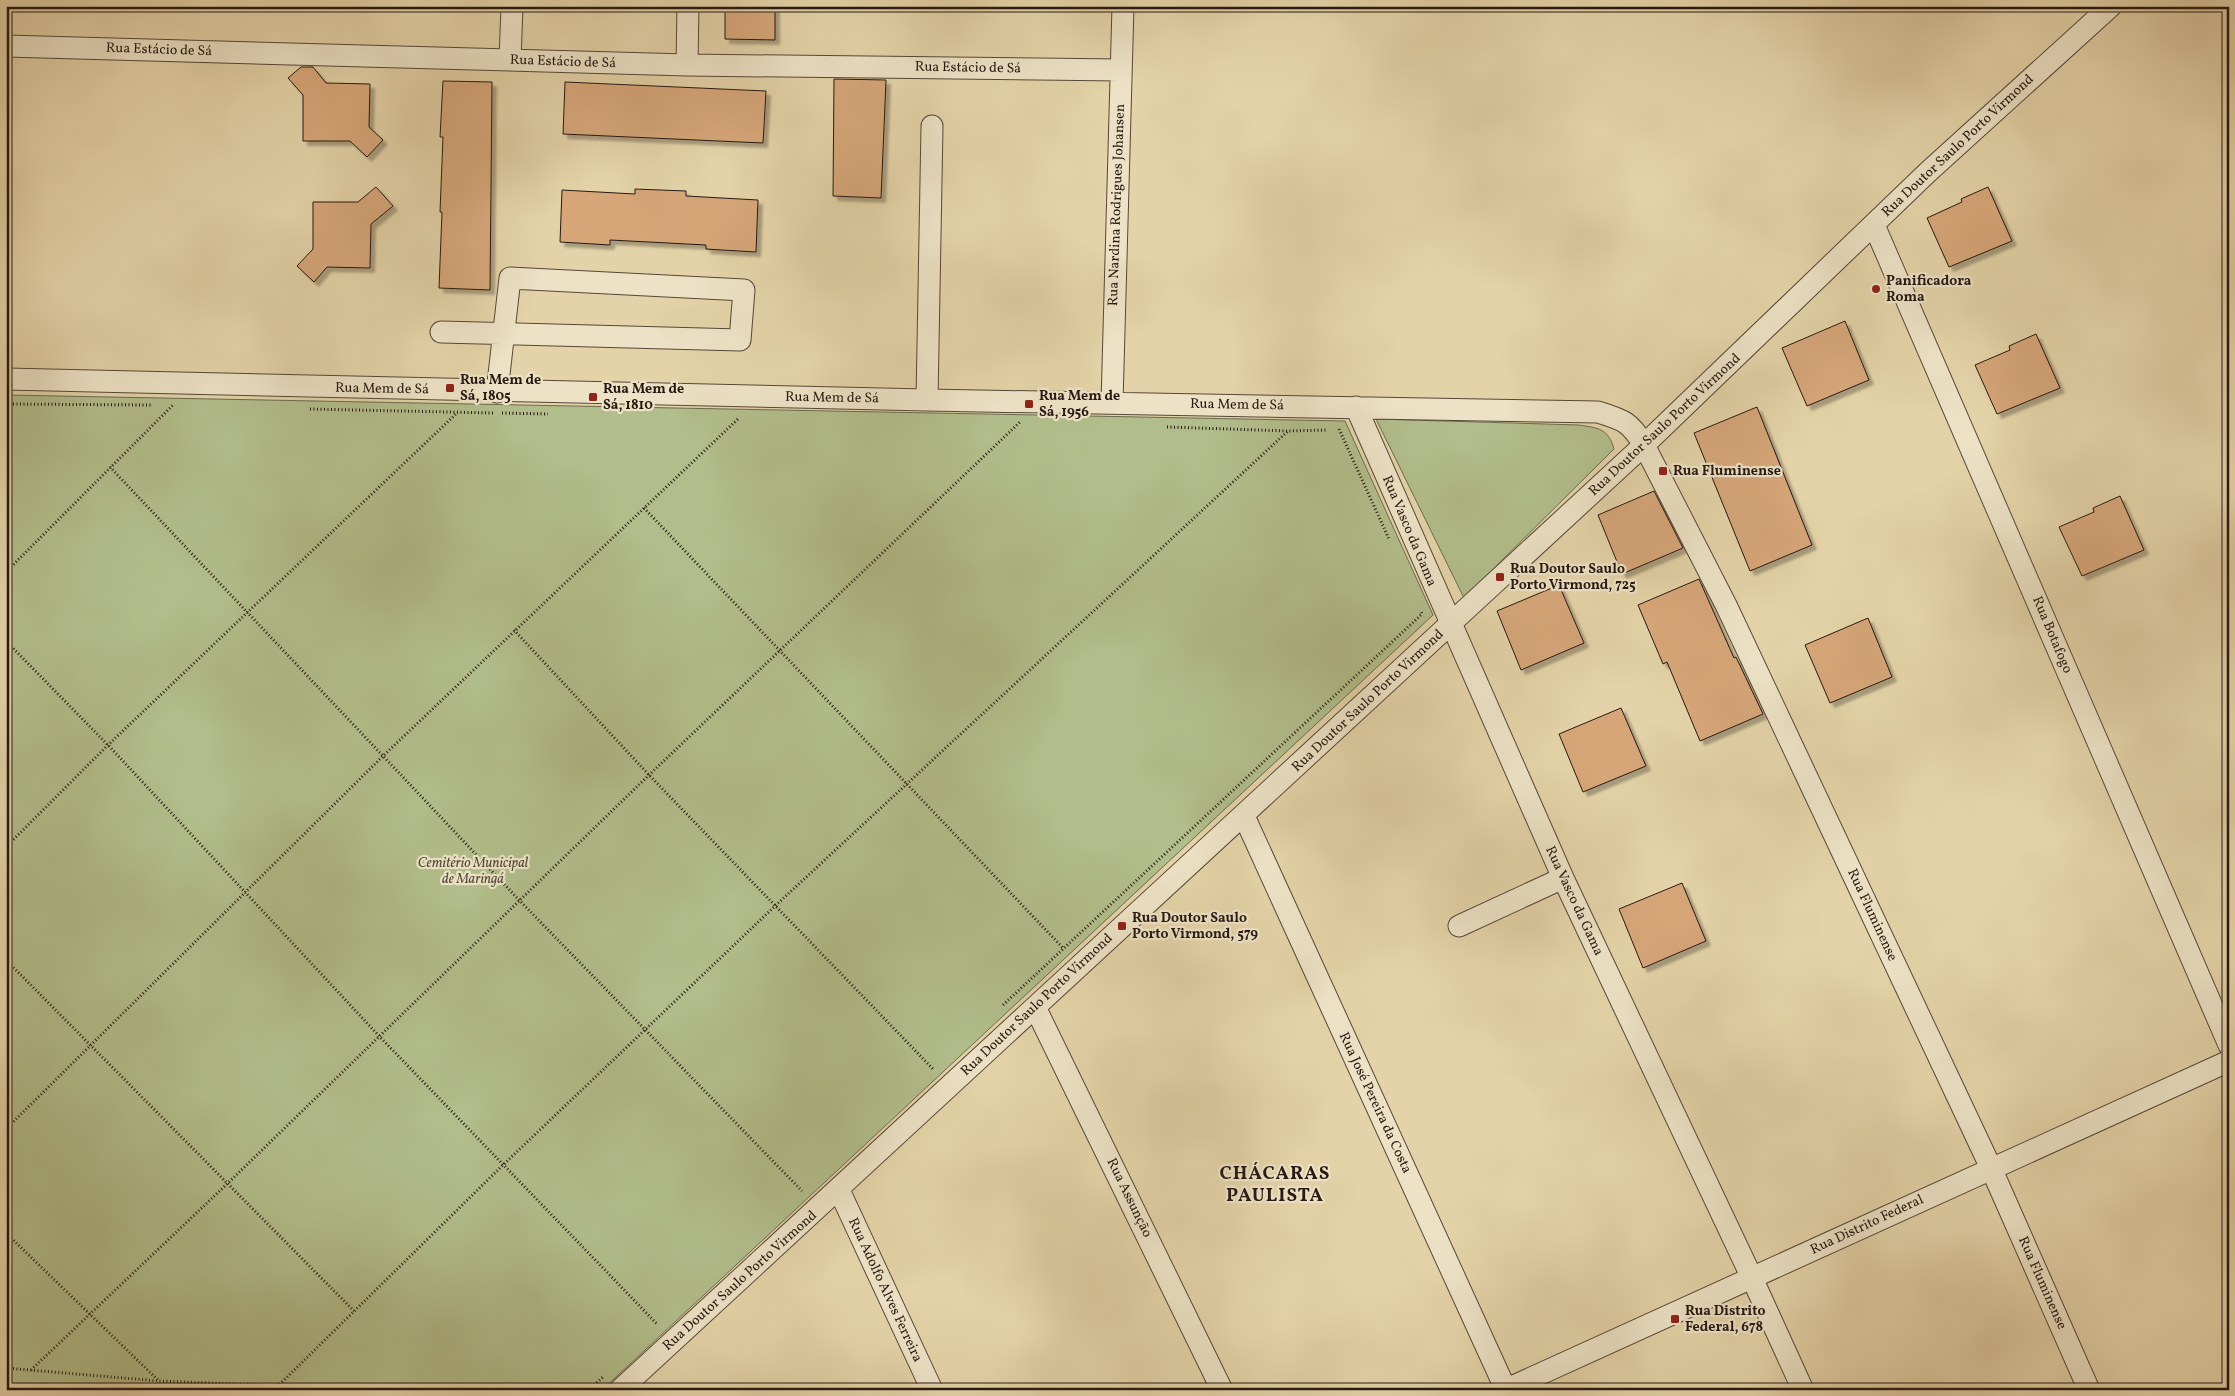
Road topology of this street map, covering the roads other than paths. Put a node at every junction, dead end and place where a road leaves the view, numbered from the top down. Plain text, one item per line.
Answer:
1 (512, 6) edge
2 (688, 6) edge
3 (1122, 6) edge
4 (2111, 6) edge
5 (6, 46) edge
6 (510, 60) junction
7 (687, 66) junction
8 (1121, 70) junction
9 (932, 126) dead end
10 (1874, 225) junction
11 (441, 332) dead end
12 (503, 333) junction
13 (6, 379) edge
14 (497, 392) junction
15 (927, 400) junction
16 (1112, 403) junction
17 (1356, 407) junction
18 (1644, 445) junction
19 (1450, 625) junction
20 (1244, 816) junction
21 (1563, 878) junction
22 (1459, 926) dead end
23 (1035, 1007) junction
24 (2229, 1045) edge
25 (2229, 1061) edge
26 (1991, 1168) junction
27 (839, 1190) junction
28 (1752, 1278) junction
29 (620, 1390) edge
30 (932, 1390) edge
31 (1222, 1390) edge
32 (1506, 1390) edge
33 (1803, 1390) edge
34 (2090, 1390) edge

1 - 6 street
2 - 7 street
3 - 8 street, Rua Nardina Rodrigues Johansen
4 - 10 street, Rua Doutor Saulo Porto Virmond
5 - 6 street, Rua Estácio de Sá
6 - 7 street, Rua Estácio de Sá
7 - 8 street, Rua Estácio de Sá
8 - 16 street, Rua Nardina Rodrigues Johansen
9 - 15 street
10 - 18 street, Rua Doutor Saulo Porto Virmond
10 - 24 street, Rua Botafogo
11 - 12 street
12 - 12 street
12 - 14 street
13 - 14 street, Rua Mem de Sá
14 - 15 street, Rua Mem de Sá
15 - 16 street, Rua Mem de Sá
16 - 17 street, Rua Mem de Sá
17 - 18 street, Rua Mem de Sá
17 - 19 street, Rua Vasco da Gama
18 - 19 street, Rua Doutor Saulo Porto Virmond
18 - 26 street, Rua Fluminense
19 - 20 street, Rua Doutor Saulo Porto Virmond
19 - 21 street, Rua Vasco da Gama
20 - 23 street, Rua Doutor Saulo Porto Virmond
20 - 32 street, Rua José Pereira da Costa
21 - 22 street
21 - 28 street, Rua Vasco da Gama
23 - 27 street, Rua Doutor Saulo Porto Virmond
23 - 31 street, Rua Assunção
25 - 26 street, Rua Distrito Federal
26 - 28 street, Rua Distrito Federal
26 - 34 street, Rua Fluminense
27 - 29 street, Rua Doutor Saulo Porto Virmond
27 - 30 street, Rua Adolfo Alves Ferreira
28 - 32 street, Rua Distrito Federal
28 - 33 street, Rua Vasco da Gama

